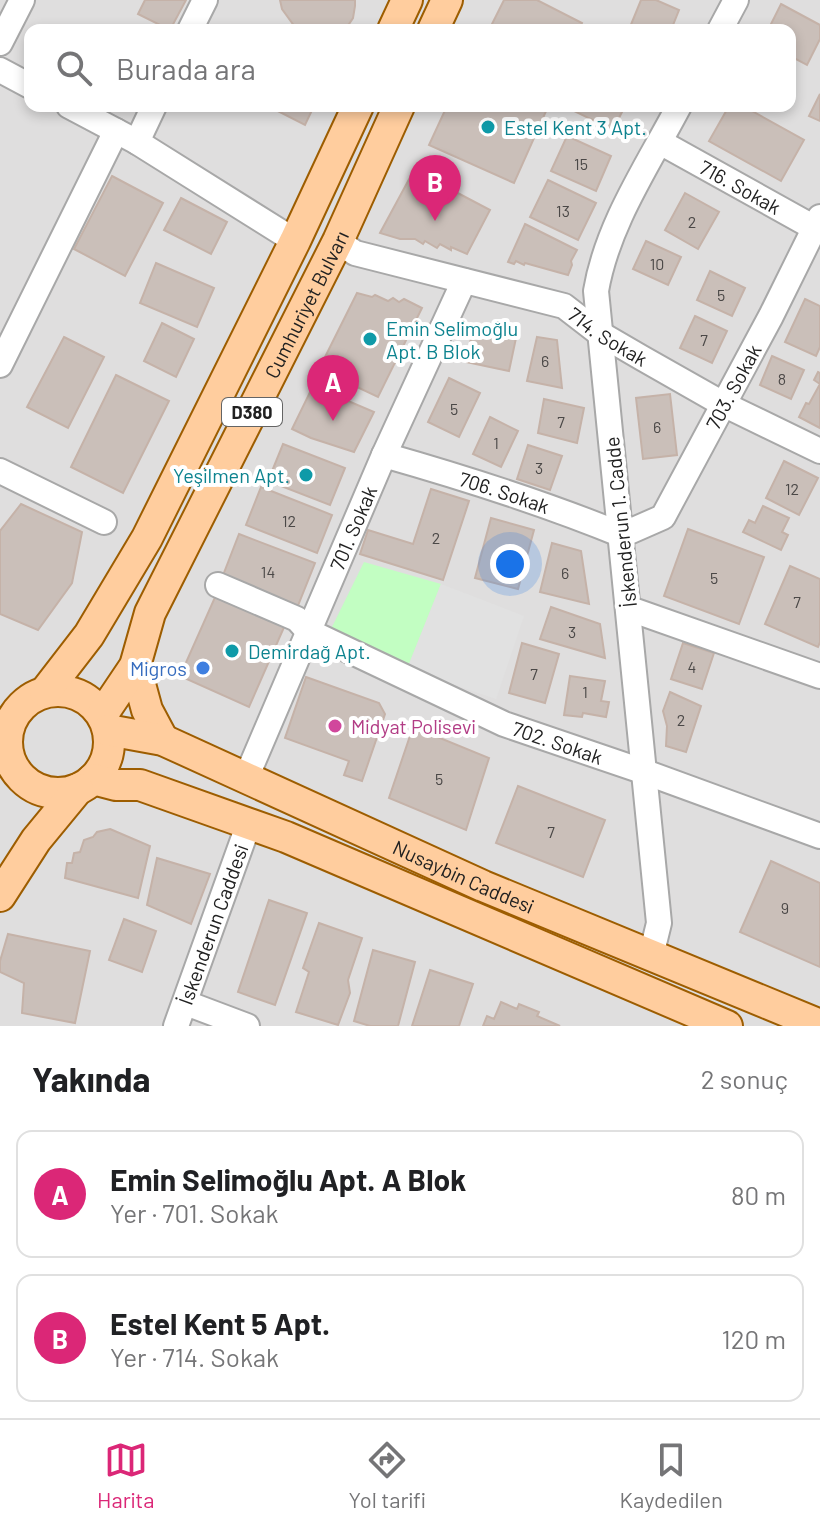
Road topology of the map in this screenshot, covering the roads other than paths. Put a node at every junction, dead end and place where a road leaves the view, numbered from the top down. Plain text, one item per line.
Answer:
1 (22, 0) edge
2 (205, 0) edge
3 (407, 0) edge
4 (736, 0) edge
5 (193, 24) edge
6 (396, 24) edge
7 (723, 24) edge
8 (0, 43) edge
9 (0, 70) edge
10 (24, 83) edge
11 (80, 112) edge
12 (148, 112) edge
13 (355, 112) edge
14 (396, 112) edge
15 (676, 112) edge
16 (126, 136) junction
17 (660, 142) junction
18 (818, 225) edge
19 (295, 241) junction
20 (338, 241) junction
21 (464, 281) junction
22 (599, 333) junction
23 (0, 365) edge
24 (723, 404) junction
25 (820, 451) edge
26 (384, 455) junction
27 (0, 471) edge
28 (104, 522) dead end
29 (622, 535) junction
30 (218, 585) dead end
31 (630, 609) junction
32 (308, 631) junction
33 (135, 666) junction
34 (820, 676) edge
35 (37, 695) junction
36 (0, 712) edge
37 (105, 722) junction
38 (163, 740) junction
39 (642, 771) junction
40 (7, 772) edge
41 (246, 778) junction
42 (86, 784) junction
43 (249, 823) junction
44 (820, 836) edge
45 (0, 896) edge
46 (651, 956) junction
47 (186, 1003) junction
48 (712, 1023) edge
49 (820, 1025) edge
50 (176, 1026) edge
51 (247, 1026) edge

1 - 8 street
2 - 5 street
3 - 6 main road
4 - 7 street
9 - 10 street
11 - 16 street
12 - 16 street
13 - 19 main road, Cumhuriyet Bulvarı / D380
14 - 20 main road, Cumhuriyet Bulvarı / D380
15 - 17 street, İskenderun 1. Cadde
16 - 19 street
16 - 23 street
17 - 18 street, 716. Sokak
17 - 22 street, İskenderun 1. Cadde
18 - 24 street, 703. Sokak
19 - 35 main road, Cumhuriyet Bulvarı / D380
20 - 21 street, 714. Sokak
20 - 33 main road, Cumhuriyet Bulvarı / D380
21 - 22 street, 714. Sokak
21 - 26 street, 701. Sokak
22 - 24 street, 714. Sokak
22 - 29 street, İskenderun 1. Cadde
24 - 25 street, 714. Sokak
24 - 29 street, 703. Sokak
26 - 29 street, 706. Sokak
26 - 32 street, 701. Sokak
27 - 28 street
29 - 31 street, İskenderun 1. Cadde
30 - 32 street, 702. Sokak
31 - 34 street
31 - 39 street, İskenderun 1. Cadde
32 - 39 street, 702. Sokak
32 - 41 street, 701. Sokak
33 - 37 main road, Cumhuriyet Bulvarı / D380
33 - 38 main road
35 - 36 main road, D380
35 - 37 main road
35 - 40 main road
37 - 38 main road, Nusaybin Caddesi
37 - 42 main road
38 - 41 main road, Nusaybin Caddesi
39 - 44 street, 702. Sokak
39 - 46 street, İskenderun 1. Cadde
40 - 42 main road
41 - 46 main road, Nusaybin Caddesi
42 - 43 main road, Nusaybin Caddesi
42 - 45 main road
43 - 47 street, İskenderun Caddesi
43 - 48 main road, Nusaybin Caddesi
46 - 49 main road, Nusaybin Caddesi
47 - 50 street, İskenderun Caddesi
47 - 51 street

